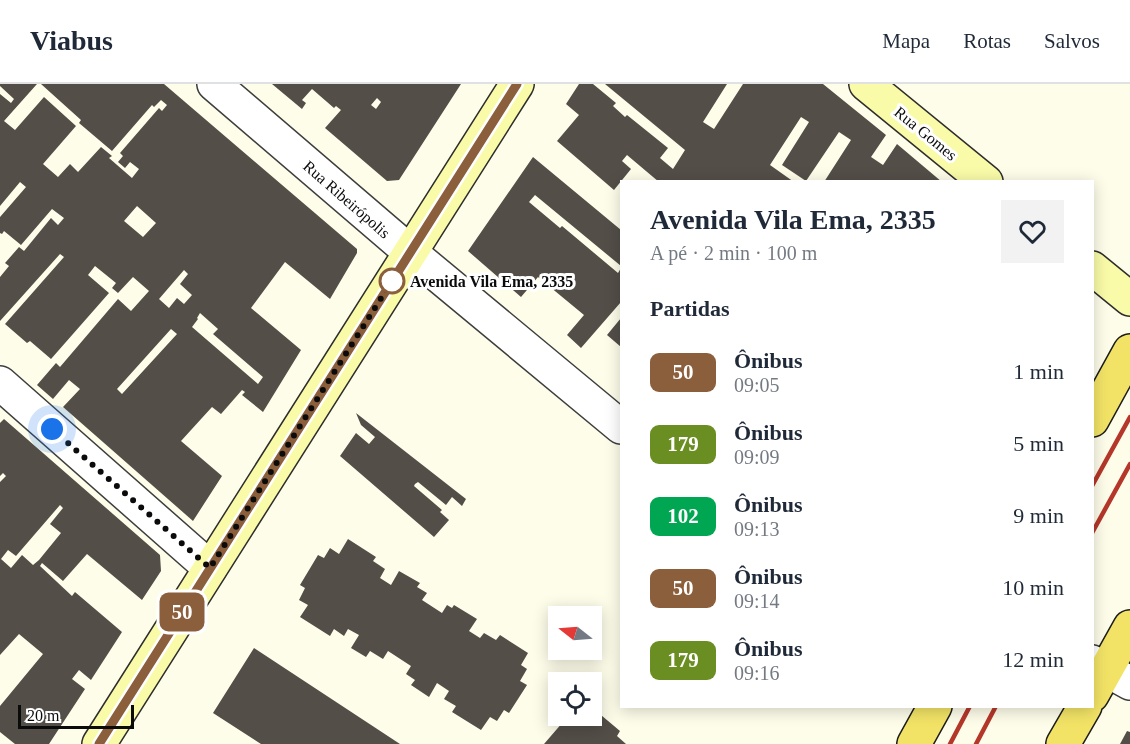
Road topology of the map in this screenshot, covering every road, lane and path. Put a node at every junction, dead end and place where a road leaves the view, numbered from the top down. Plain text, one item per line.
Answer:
1 (214, 84) edge
2 (517, 84) edge
3 (866, 84) edge
4 (984, 180) edge
5 (410, 252) junction
6 (1094, 270) edge
7 (1130, 299) edge
8 (1130, 351) edge
9 (0, 383) edge
10 (1094, 416) edge
11 (620, 426) edge
12 (210, 568) junction
13 (1130, 627) edge
14 (1105, 677) edge
15 (934, 708) edge
16 (1084, 708) edge
17 (99, 744) edge
18 (914, 744) edge
19 (1063, 744) edge

1 - 5 street, Rua Ribeirópolis
2 - 5 main road
3 - 4 main road, Rua Gomes
5 - 11 street, Rua Ribeirópolis
5 - 12 main road
6 - 7 main road
8 - 10 main road
9 - 12 street
12 - 17 main road
13 - 14 main road
15 - 18 main road
16 - 19 main road

